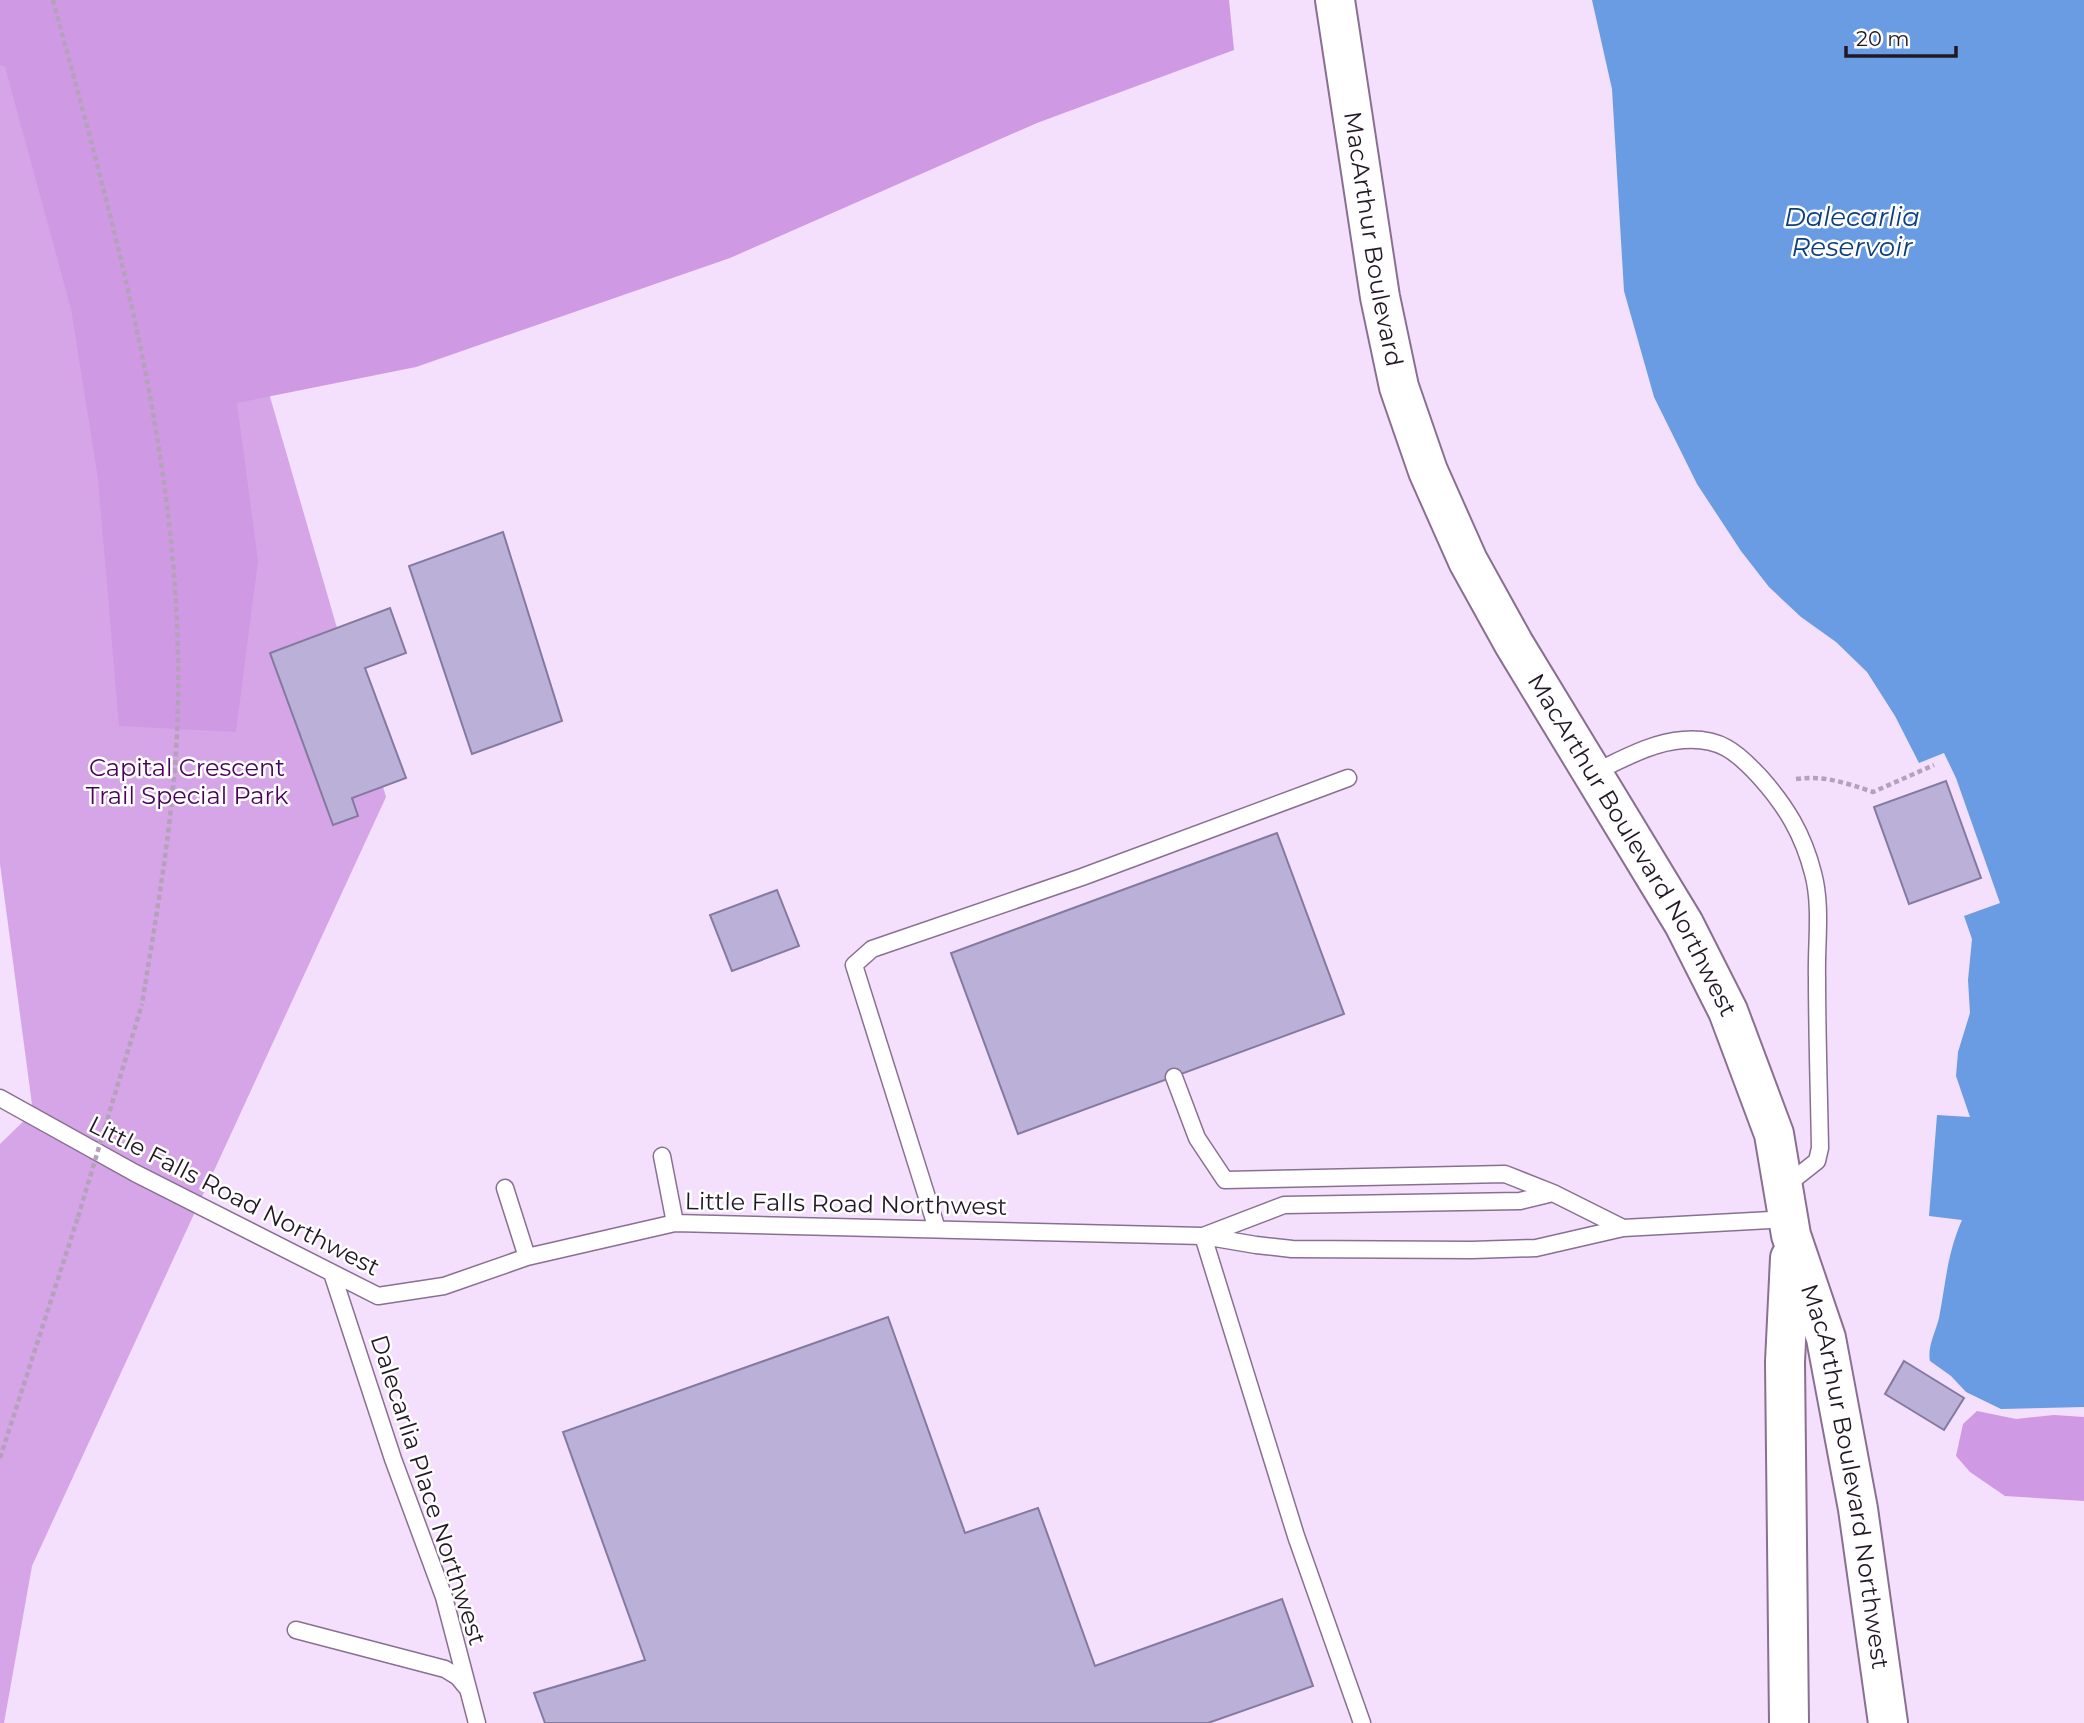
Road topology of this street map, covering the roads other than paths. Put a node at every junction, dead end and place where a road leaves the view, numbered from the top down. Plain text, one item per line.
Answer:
1 (1335, 0) edge
2 (1428, 471) joint
3 (1593, 773) junction
4 (1348, 778) dead end
5 (1174, 1077) dead end
6 (0, 1098) edge
7 (662, 1156) dead end
8 (505, 1188) dead end
9 (1553, 1193) junction
10 (1788, 1214) junction
11 (675, 1223) junction
12 (1623, 1228) junction
13 (937, 1229) junction
14 (1203, 1236) junction
15 (527, 1257) junction
16 (332, 1273) junction
17 (296, 1630) dead end
18 (469, 1690) junction
19 (477, 1723) edge
20 (1362, 1723) edge
21 (1789, 1723) edge
22 (1888, 1723) edge

1 - 2 main road, MacArthur Boulevard
2 - 3 main road, MacArthur Boulevard Northwest
3 - 10 main road, MacArthur Boulevard Northwest
3 - 10 lane
4 - 13 lane
5 - 9 lane
6 - 16 lane, Little Falls Road Northwest
7 - 11 lane
8 - 15 lane
9 - 12 lane
9 - 14 lane
10 - 12 lane
10 - 21 main road, MacArthur Boulevard Northwest
10 - 22 main road, MacArthur Boulevard Northwest
11 - 13 lane, Little Falls Road Northwest
11 - 15 lane, Little Falls Road Northwest
12 - 14 lane
13 - 14 lane, Little Falls Road Northwest
14 - 20 lane
15 - 16 lane, Little Falls Road Northwest
16 - 18 lane, Dalecarlia Place Northwest
17 - 18 lane
18 - 19 lane, Dalecarlia Place Northwest

